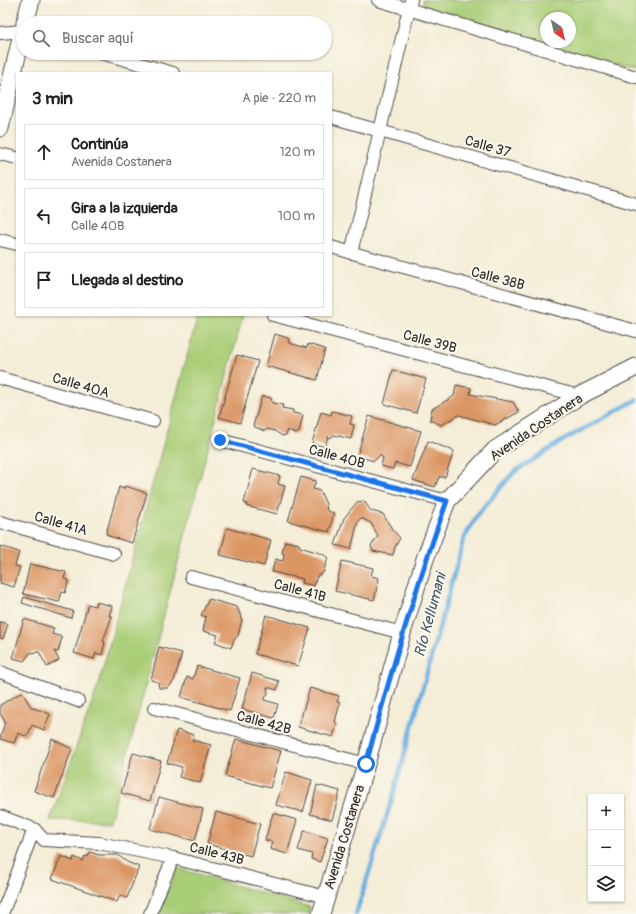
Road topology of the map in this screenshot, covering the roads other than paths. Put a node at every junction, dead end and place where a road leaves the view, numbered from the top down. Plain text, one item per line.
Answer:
1 (31, 0) edge
2 (378, 0) edge
3 (410, 5) edge
4 (27, 16) edge
5 (16, 32) edge
6 (0, 33) edge
7 (16, 60) edge
8 (126, 60) edge
9 (169, 72) edge
10 (636, 77) edge
11 (332, 117) edge
12 (0, 128) edge
13 (381, 131) junction
14 (0, 154) edge
15 (16, 158) edge
16 (636, 204) edge
17 (0, 240) edge
18 (16, 244) edge
19 (332, 247) edge
20 (351, 253) junction
21 (277, 316) edge
22 (636, 331) edge
23 (636, 367) edge
24 (0, 378) edge
25 (579, 396) junction
26 (153, 421) dead end
27 (220, 440) dead end
28 (447, 501) junction
29 (0, 522) edge
30 (114, 554) dead end
31 (191, 577) dead end
32 (402, 633) junction
33 (0, 672) edge
34 (78, 701) dead end
35 (154, 708) dead end
36 (366, 764) junction
37 (0, 816) edge
38 (34, 829) junction
39 (173, 858) junction
40 (326, 897) junction
41 (2, 914) edge
42 (150, 914) edge
43 (321, 914) edge

1 - 4 street
2 - 3 street
3 - 10 street
3 - 13 street
5 - 6 street
7 - 12 street
8 - 9 street
11 - 13 street, Calle 37
13 - 16 street, Calle 37
13 - 20 street
14 - 15 street
17 - 18 street
19 - 20 street, Calle 38B
20 - 22 street, Calle 38B
21 - 25 street, Calle 39B
23 - 25 street, Avenida Costanera
24 - 26 street, Calle 40A
25 - 28 street, Avenida Costanera
27 - 28 street, Calle 40B
28 - 32 street, Avenida Costanera
29 - 30 street, Calle 41A
31 - 32 street, Calle 41B
32 - 36 street, Avenida Costanera
33 - 34 street
35 - 36 street, Calle 42B
36 - 40 street, Avenida Costanera
37 - 38 street, Calle 43B
38 - 39 street, Calle 43B
38 - 41 street
39 - 40 street, Calle 43B
39 - 42 street
40 - 43 street, Avenida Costanera

